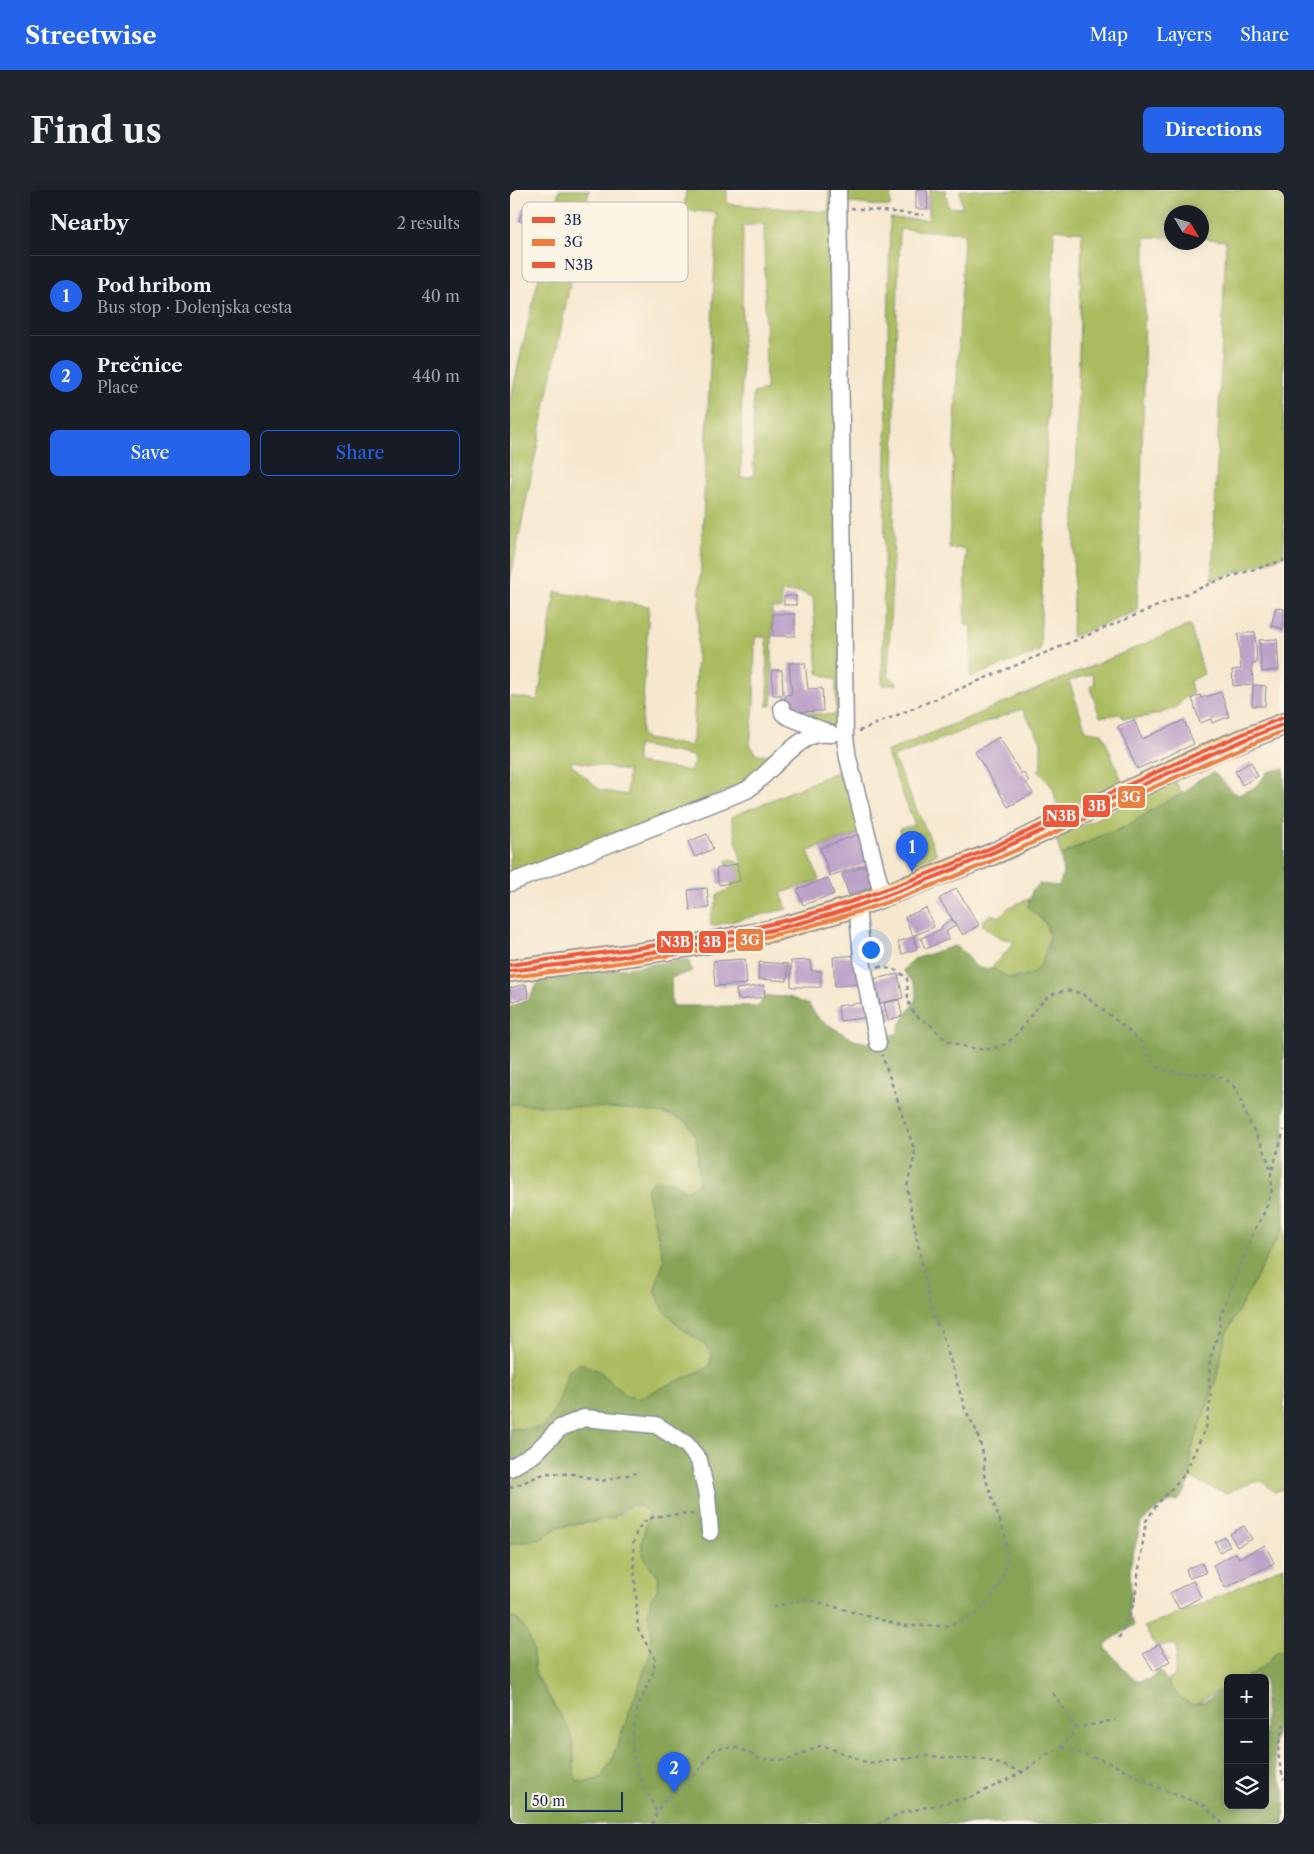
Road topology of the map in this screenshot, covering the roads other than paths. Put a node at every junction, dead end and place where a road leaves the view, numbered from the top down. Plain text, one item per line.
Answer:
1 (838, 190) edge
2 (782, 708) dead end
3 (1284, 724) edge
4 (838, 735) junction
5 (510, 882) edge
6 (883, 898) junction
7 (857, 906) junction
8 (510, 971) edge
9 (878, 1043) road end
10 (510, 1468) edge
11 (709, 1526) road end

1 - 4 street
2 - 4 street
3 - 6 main road
4 - 5 street
4 - 6 street
6 - 7 main road
7 - 8 main road
7 - 9 street
10 - 11 street

